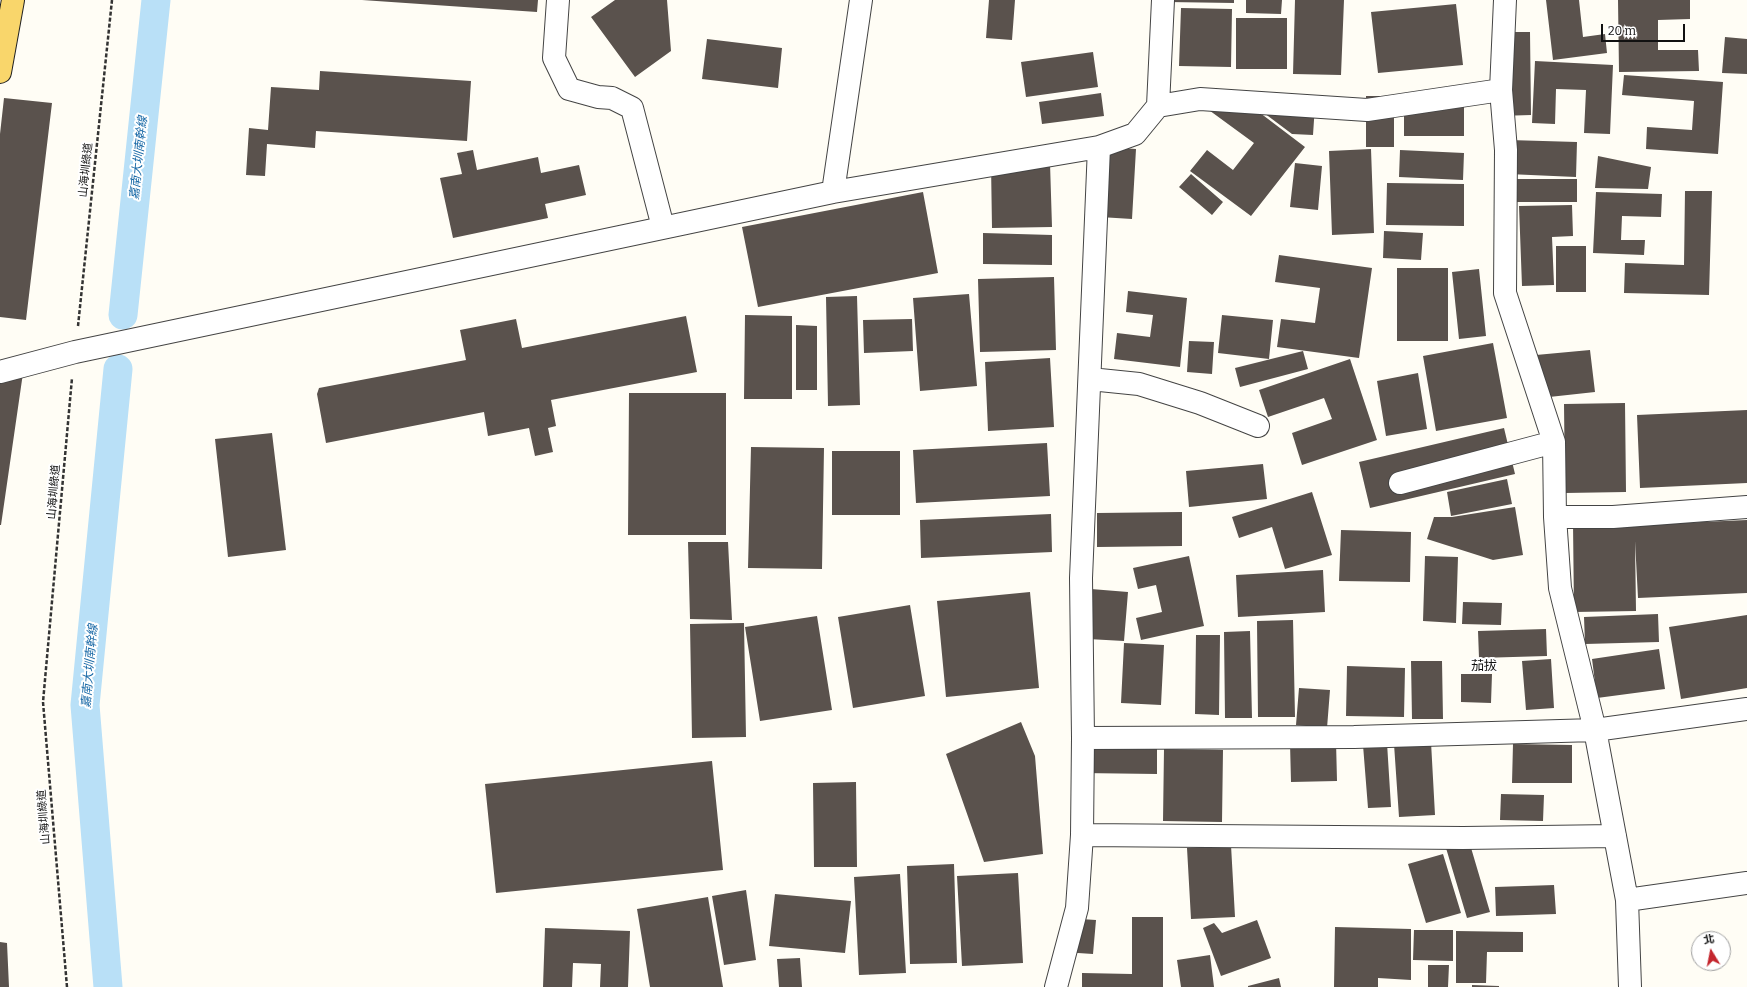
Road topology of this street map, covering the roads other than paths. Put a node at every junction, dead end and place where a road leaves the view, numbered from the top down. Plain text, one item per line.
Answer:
1 (13, 0) edge
2 (558, 0) edge
3 (861, 0) edge
4 (1163, 0) edge
5 (1505, 0) edge
6 (0, 72) edge
7 (1501, 90) junction
8 (1158, 106) junction
9 (1099, 147) junction
10 (833, 192) junction
11 (664, 227) junction
12 (0, 372) edge
13 (1090, 379) junction
14 (1258, 426) dead end
15 (1554, 442) junction
16 (1400, 483) dead end
17 (1747, 507) edge
18 (1555, 516) junction
19 (1747, 709) edge
20 (1595, 730) junction
21 (1083, 738) junction
22 (1082, 835) junction
23 (1615, 836) junction
24 (1747, 883) edge
25 (1627, 900) junction
26 (1056, 987) edge
27 (1630, 987) edge

1 - 6 main road
2 - 11 street
3 - 10 street
4 - 8 street
5 - 7 street
7 - 8 street
7 - 15 street
8 - 9 street
9 - 10 street
9 - 13 street
10 - 11 street
11 - 12 street
13 - 14 street
13 - 21 street
15 - 16 street
15 - 18 street
17 - 18 street
18 - 20 street
19 - 20 street
20 - 21 street
20 - 23 street
21 - 22 street
22 - 23 street
22 - 26 street
23 - 25 street
24 - 25 street
25 - 27 street

